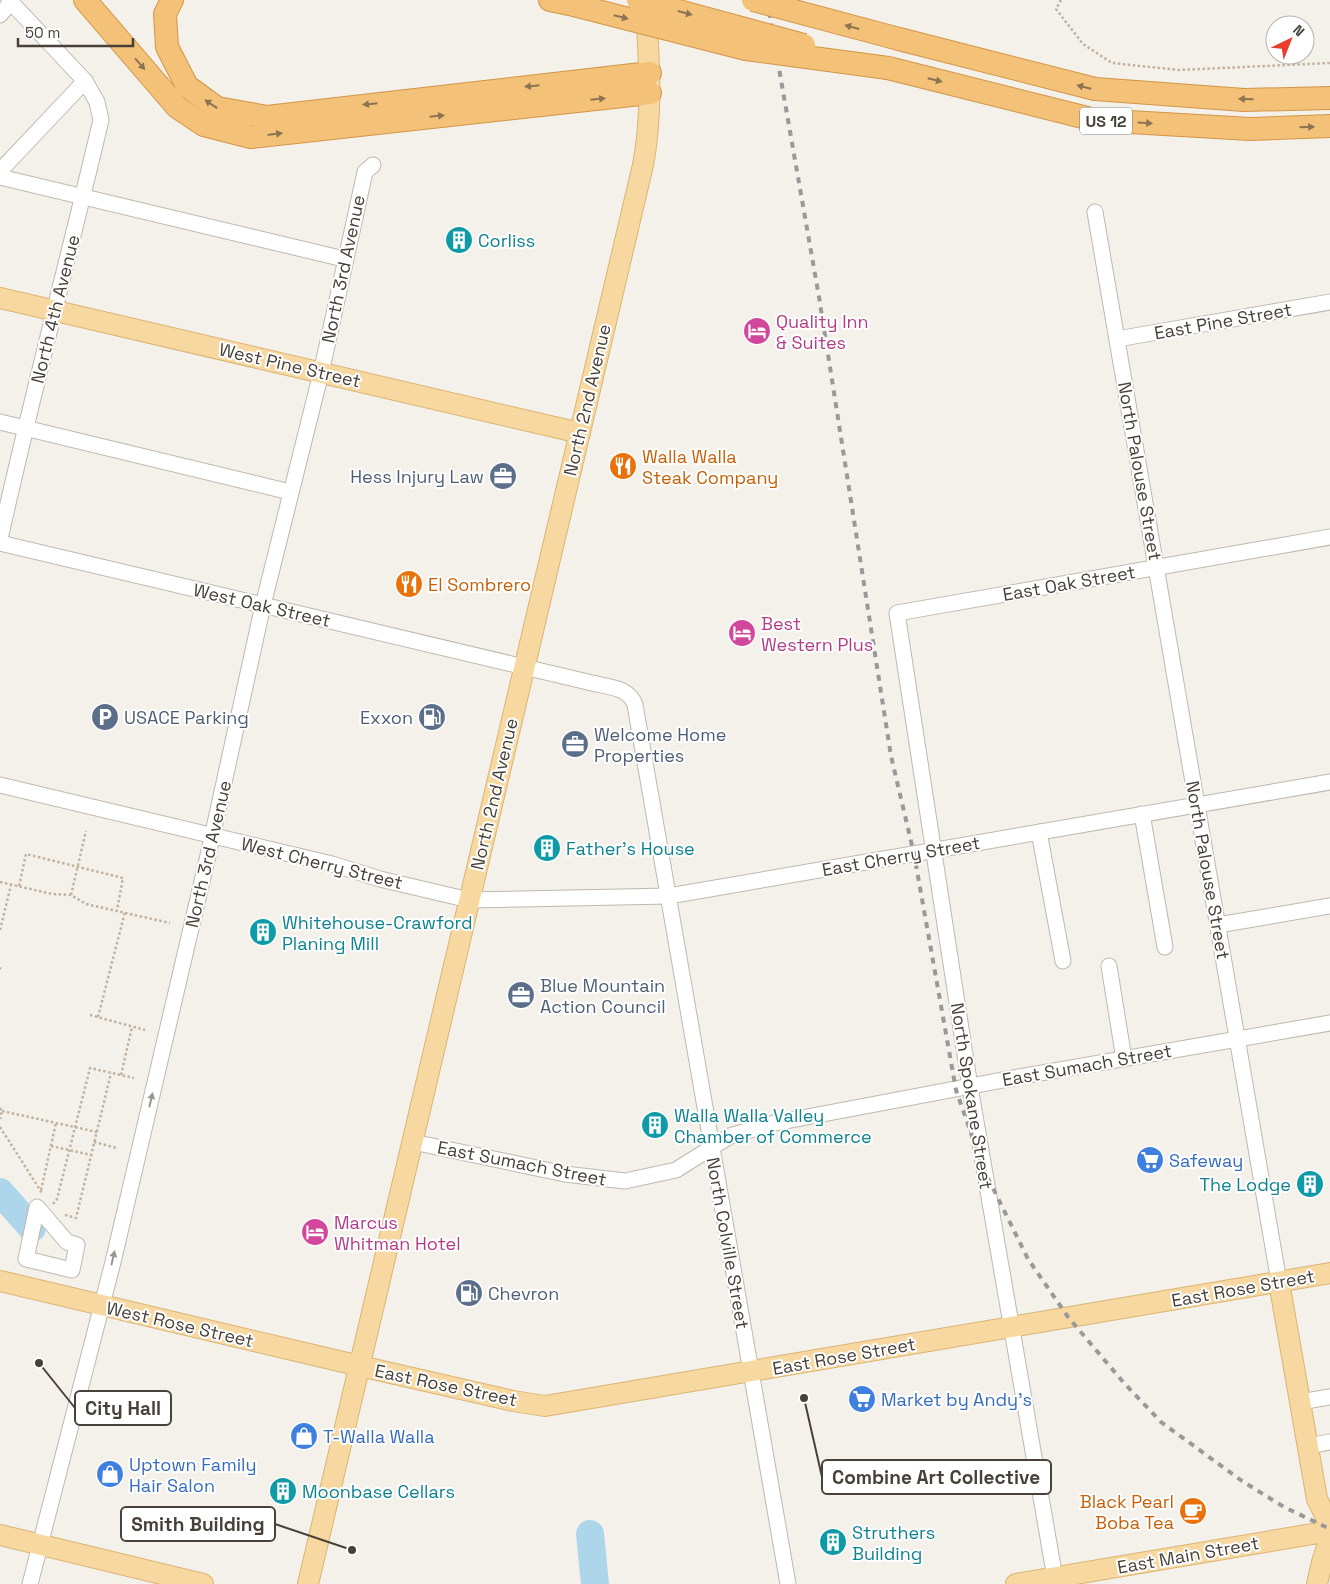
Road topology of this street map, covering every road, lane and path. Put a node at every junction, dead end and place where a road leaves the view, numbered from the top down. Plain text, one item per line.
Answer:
1 (85, 0) edge
2 (172, 0) edge
3 (550, 0) edge
4 (638, 0) edge
5 (645, 0) edge
6 (753, 0) edge
7 (1061, 0) edge
8 (10, 1) edge
9 (0, 15) edge
10 (1330, 63) edge
11 (888, 68) junction
12 (85, 81) junction
13 (650, 83) junction
14 (1330, 98) edge
15 (1330, 126) edge
16 (373, 165) dead end
17 (0, 171) edge
18 (0, 177) edge
19 (84, 196) junction
20 (1095, 212) dead end
21 (344, 260) junction
22 (0, 298) edge
23 (1330, 302) edge
24 (56, 310) junction
25 (1117, 339) junction
26 (321, 373) junction
27 (0, 422) edge
28 (25, 428) junction
29 (580, 433) junction
30 (290, 492) junction
31 (1330, 537) edge
32 (0, 541) edge
33 (1156, 568) junction
34 (263, 605) junction
35 (896, 613) joint
36 (524, 667) junction
37 (1330, 782) edge
38 (0, 785) edge
39 (1197, 805) junction
40 (1142, 814) junction
41 (86, 831) dead end
42 (1039, 832) junction
43 (212, 836) junction
44 (932, 851) junction
45 (78, 866) junction
46 (0, 882) edge
47 (11, 884) junction
48 (19, 886) junction
49 (71, 894) junction
50 (669, 896) junction
51 (470, 900) junction
52 (1330, 906) edge
53 (117, 910) junction
54 (125, 912) junction
55 (170, 923) dead end
56 (1218, 926) junction
57 (0, 930) edge
58 (1165, 947) dead end
59 (1062, 962) dead end
60 (1109, 966) dead end
61 (90, 1015) dead end
62 (98, 1017) junction
63 (1330, 1023) edge
64 (132, 1027) junction
65 (145, 1030) dead end
66 (1238, 1039) junction
67 (1124, 1059) junction
68 (111, 1073) junction
69 (121, 1075) junction
70 (134, 1078) dead end
71 (970, 1087) junction
72 (1, 1110) edge
73 (0, 1119) edge
74 (56, 1123) junction
75 (0, 1128) edge
76 (75, 1128) junction
77 (97, 1132) junction
78 (94, 1142) junction
79 (413, 1142) junction
80 (51, 1146) junction
81 (117, 1148) dead end
82 (70, 1150) junction
83 (711, 1150) junction
84 (91, 1155) junction
85 (41, 1190) junction
86 (58, 1213) dead end
87 (1330, 1273) edge
88 (0, 1281) edge
89 (1279, 1282) junction
90 (102, 1305) junction
91 (1012, 1328) junction
92 (360, 1366) junction
93 (750, 1373) junction
94 (1330, 1397) edge
95 (1300, 1402) junction
96 (1330, 1442) edge
97 (1308, 1446) junction
98 (1330, 1525) edge
99 (1330, 1531) edge
100 (0, 1535) edge
101 (1330, 1538) edge
102 (41, 1544) junction
103 (1055, 1581) edge
104 (30, 1584) edge
105 (203, 1584) edge
106 (308, 1584) edge
107 (788, 1584) edge
108 (1016, 1584) edge
109 (1317, 1584) edge

1 -> 13 highway
13 -> 2 highway
3 -> 11 highway, bridge
4 -> 11 highway, US 12, bridge
5 - 13 main road, North 2nd Avenue
14 -> 6 highway, US 12, bridge
7 - 10 path
8 - 9 street
8 - 12 street, North 4th Avenue
11 -> 15 highway, US 12
12 - 17 street
12 - 19 street, North 4th Avenue
13 - 29 main road, North 2nd Avenue
16 - 21 street, North 3rd Avenue
18 - 19 street
19 - 21 street
19 - 24 street, North 4th Avenue
20 - 25 street, North Palouse Street
21 - 26 street, North 3rd Avenue
22 - 24 main road, West Pine Street
23 - 25 street, East Pine Street
24 - 26 main road, West Pine Street
24 - 28 street, North 4th Avenue
25 - 33 street, North Palouse Street
26 - 29 main road, West Pine Street
26 - 30 street, North 3rd Avenue
27 - 28 street
28 - 30 street
28 - 32 street, North 4th Avenue
29 - 36 main road, North 2nd Avenue
30 - 34 street, North 3rd Avenue
31 - 33 street, East Oak Street
32 - 34 street, West Oak Street
33 - 35 street, East Oak Street
33 - 39 street, North Palouse Street
34 - 36 street, West Oak Street
34 - 43 street, North 3rd Avenue
35 - 44 street, North Spokane Street
36 - 50 street, North Colville Street
36 - 51 main road, North 2nd Avenue
37 - 39 street, East Cherry Street
38 - 43 street, West Cherry Street
39 - 40 street, East Cherry Street
39 - 56 street, North Palouse Street
40 - 42 street, East Cherry Street
40 - 58 street
41 - 45 path
42 - 44 street, East Cherry Street
42 - 59 street
43 - 51 street, West Cherry Street
90 -> 43 street, North 3rd Avenue
44 - 50 street, East Cherry Street
44 - 71 street, North Spokane Street
45 - 48 path
45 - 49 path
45 - 53 path
46 - 47 path
47 - 48 path
47 - 57 path
48 - 49 path
49 - 53 path
50 - 51 street, East Cherry Street
50 - 83 street, North Colville Street
51 - 79 main road, North 2nd Avenue
52 - 56 street
53 - 54 path
54 - 55 path
54 - 62 path
56 - 66 street, North Palouse Street
60 - 67 street
61 - 62 path
62 - 64 path
63 - 66 street, East Sumach Street
64 - 65 path
64 - 69 path
66 - 67 street, East Sumach Street
66 - 89 street, North Palouse Street
67 - 71 street, East Sumach Street
68 - 69 path
68 - 76 path
68 - 77 path
69 - 70 path
71 - 83 street, East Sumach Street
71 - 91 street, North Spokane Street
72 - 73 path
72 - 74 path
74 - 76 path
74 - 80 path
75 - 85 path
76 - 77 path
76 - 82 path
77 - 78 path
78 - 81 path
78 - 84 path
79 - 83 street, East Sumach Street
79 - 92 main road, North 2nd Avenue
80 - 82 path
80 - 85 path
82 - 84 path
82 - 85 path
83 - 93 street, North Colville Street
84 - 86 path
87 - 89 main road, East Rose Street
88 - 90 main road, West Rose Street
89 - 91 main road, East Rose Street
89 - 95 main road, North Palouse Street
90 - 92 main road, West Rose Street
90 - 102 street, North 3rd Avenue
91 - 93 main road, East Rose Street
91 - 103 street, North Spokane Street
92 - 93 main road, East Rose Street
92 - 106 main road, North 2nd Avenue
93 - 107 street, North Colville Street
94 - 95 street
95 - 97 main road, North Palouse Street
96 - 97 street
97 - 98 main road, North Palouse Street
99 - 103 main road, East Main Street
100 - 102 main road
101 - 109 main road
102 - 104 street, North 3rd Avenue
102 - 105 main road
103 - 108 main road, East Main Street

